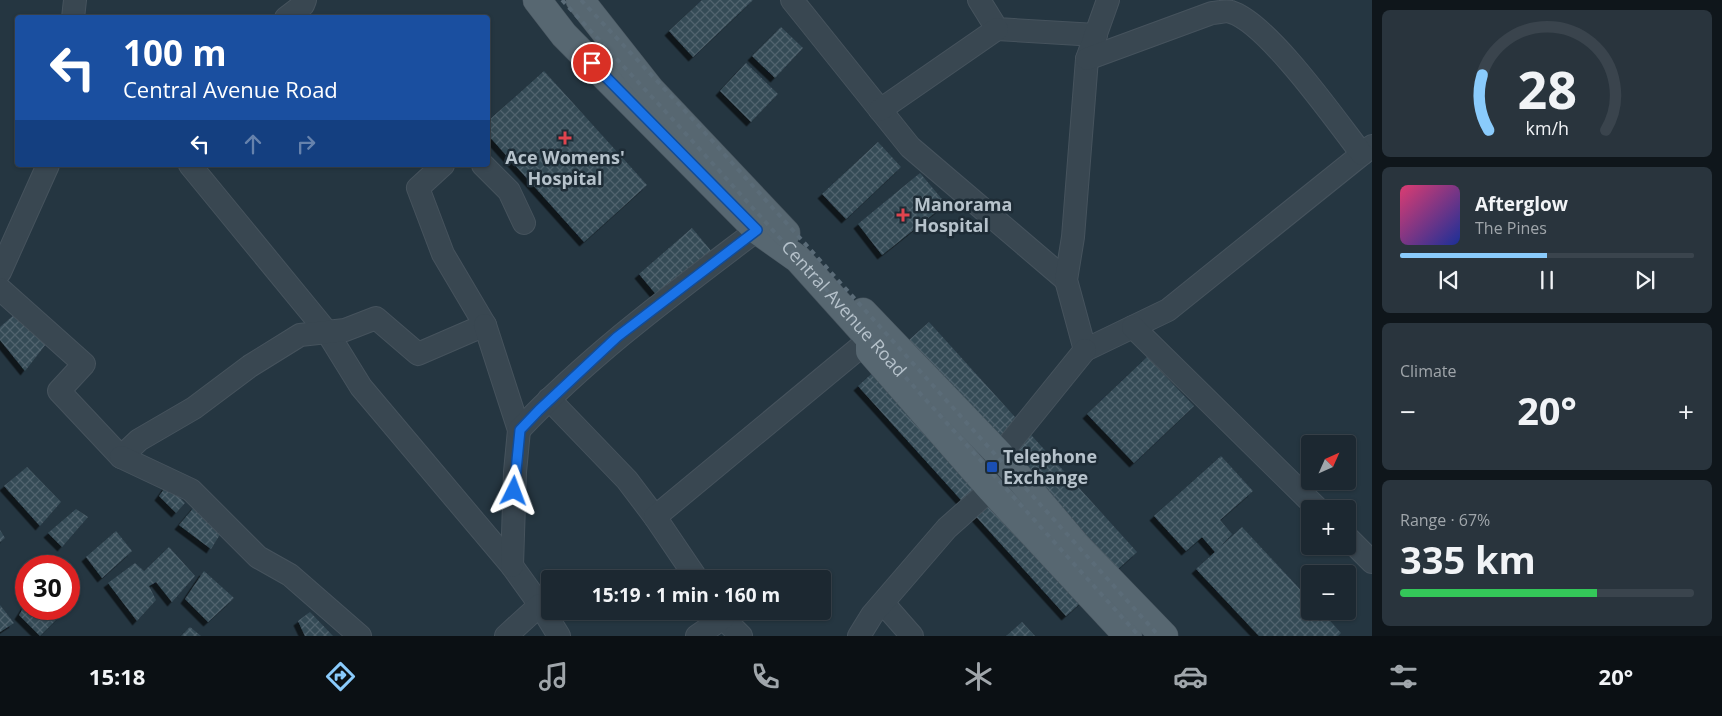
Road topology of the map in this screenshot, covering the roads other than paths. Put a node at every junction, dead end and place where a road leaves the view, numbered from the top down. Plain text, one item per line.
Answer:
1 (75, 0) edge
2 (537, 0) edge
3 (580, 0) edge
4 (792, 0) edge
5 (979, 0) edge
6 (1108, 0) edge
7 (73, 15) edge
8 (998, 29) junction
9 (1096, 35) junction
10 (1087, 59) junction
11 (880, 110) junction
12 (1367, 150) edge
13 (47, 167) edge
14 (192, 167) edge
15 (441, 167) edge
16 (486, 167) edge
17 (524, 222) dead end
18 (757, 230) junction
19 (0, 272) edge
20 (1066, 280) junction
21 (0, 289) edge
22 (485, 325) junction
23 (1133, 327) junction
24 (327, 332) junction
25 (870, 338) junction
26 (1085, 350) junction
27 (549, 399) junction
28 (520, 430) junction
29 (1000, 455) junction
30 (121, 457) junction
31 (991, 489) junction
32 (1309, 500) edge
33 (655, 517) junction
34 (1356, 546) edge
35 (1372, 562) edge
36 (512, 566) junction
37 (691, 570) edge
38 (883, 603) junction
39 (540, 605) junction
40 (715, 620) edge
41 (726, 620) edge
42 (360, 636) edge
43 (506, 636) edge
44 (559, 636) edge
45 (697, 636) edge
46 (741, 636) edge
47 (859, 636) edge
48 (912, 636) edge
49 (1128, 636) edge
50 (1164, 636) edge

1 - 7 street
2 - 18 main road, Central Avenue Road
3 - 29 main road
4 - 11 street
5 - 8 street
6 - 9 street
8 - 9 street
8 - 11 street
9 - 10 street
10 - 12 street
10 - 20 street
11 - 20 street
12 - 23 street
13 - 19 street
14 - 24 street
15 - 22 street
16 - 17 street
18 - 25 main road, Central Avenue Road
18 - 27 street
20 - 26 street
21 - 30 street
22 - 24 street
22 - 28 street
23 - 26 street
23 - 32 street
24 - 30 street
24 - 36 street
25 - 31 main road, Central Avenue Road
25 - 33 street
26 - 29 street
27 - 28 street
27 - 33 street
28 - 36 street
29 - 31 street
29 - 50 main road
30 - 42 street
31 - 38 street
31 - 49 main road, Central Avenue Road
33 - 37 street
34 - 35 street
36 - 39 street
38 - 47 street
38 - 48 street
39 - 43 street
39 - 44 street
40 - 45 street
41 - 46 street

